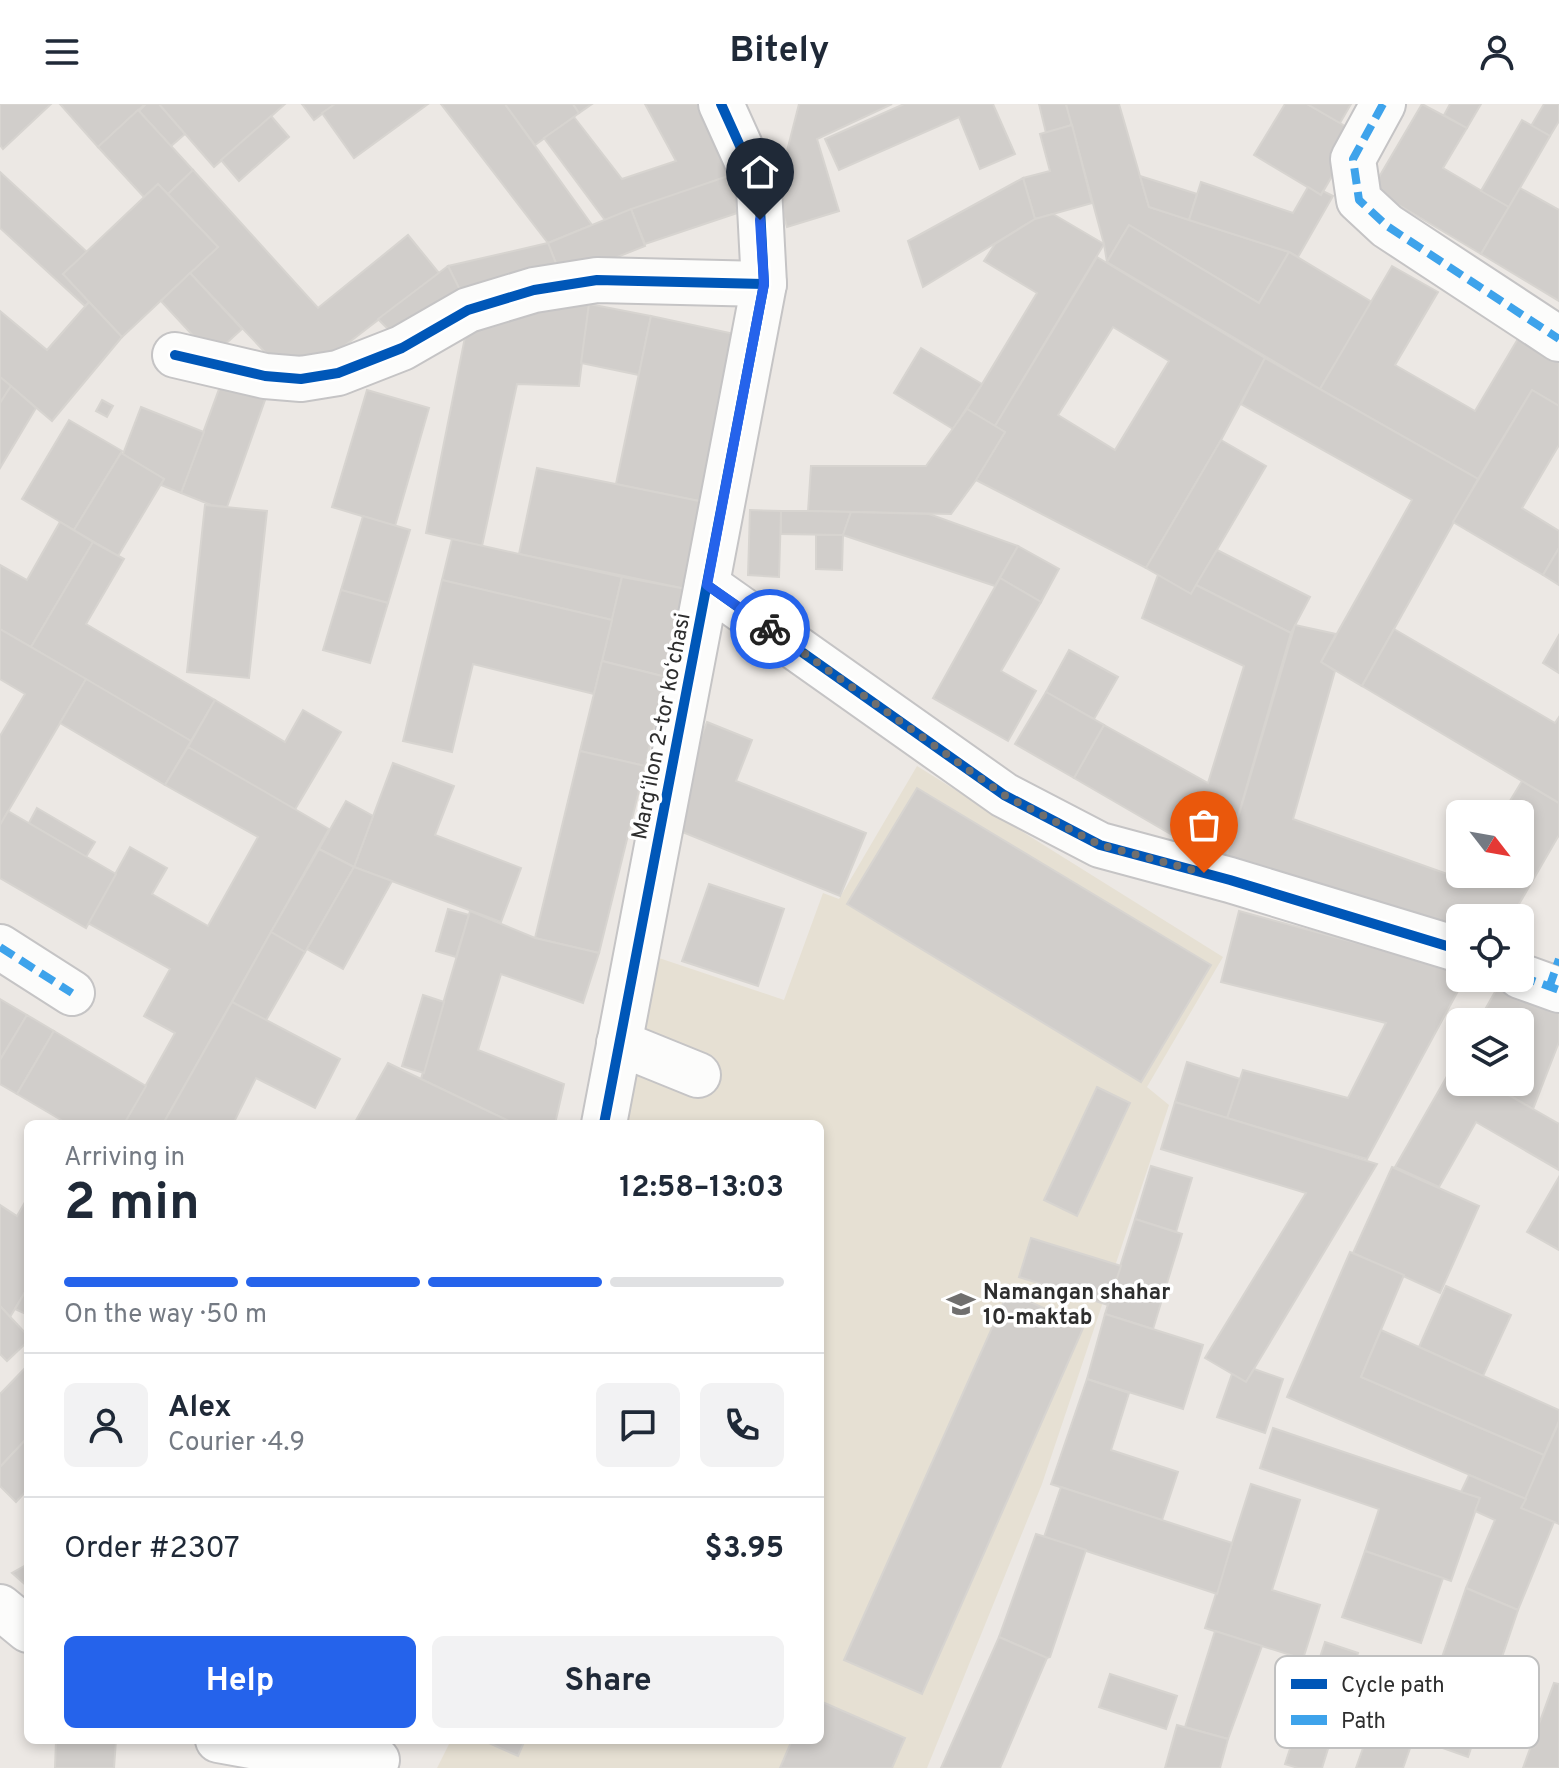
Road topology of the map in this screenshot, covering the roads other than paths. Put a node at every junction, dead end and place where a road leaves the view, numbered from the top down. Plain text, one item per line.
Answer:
1 (721, 104) edge
2 (1383, 104) edge
3 (764, 284) junction
4 (1559, 339) edge
5 (175, 355) dead end
6 (707, 585) junction
7 (1446, 946) edge
8 (0, 947) edge
9 (72, 993) dead end
10 (619, 1043) junction
11 (698, 1075) dead end
12 (605, 1120) edge
13 (0, 1607) edge
14 (24, 1627) edge
15 (240, 1744) edge
16 (380, 1756) edge

1 - 3 street, Margʻilon 2-tor koʻchasi
2 - 4 street
3 - 5 street
3 - 6 street, Margʻilon 2-tor koʻchasi
6 - 7 street
6 - 10 street, Margʻilon 2-tor koʻchasi
8 - 9 street
10 - 11 street
10 - 12 street, Margʻilon 2-tor koʻchasi
13 - 14 street
15 - 16 street

